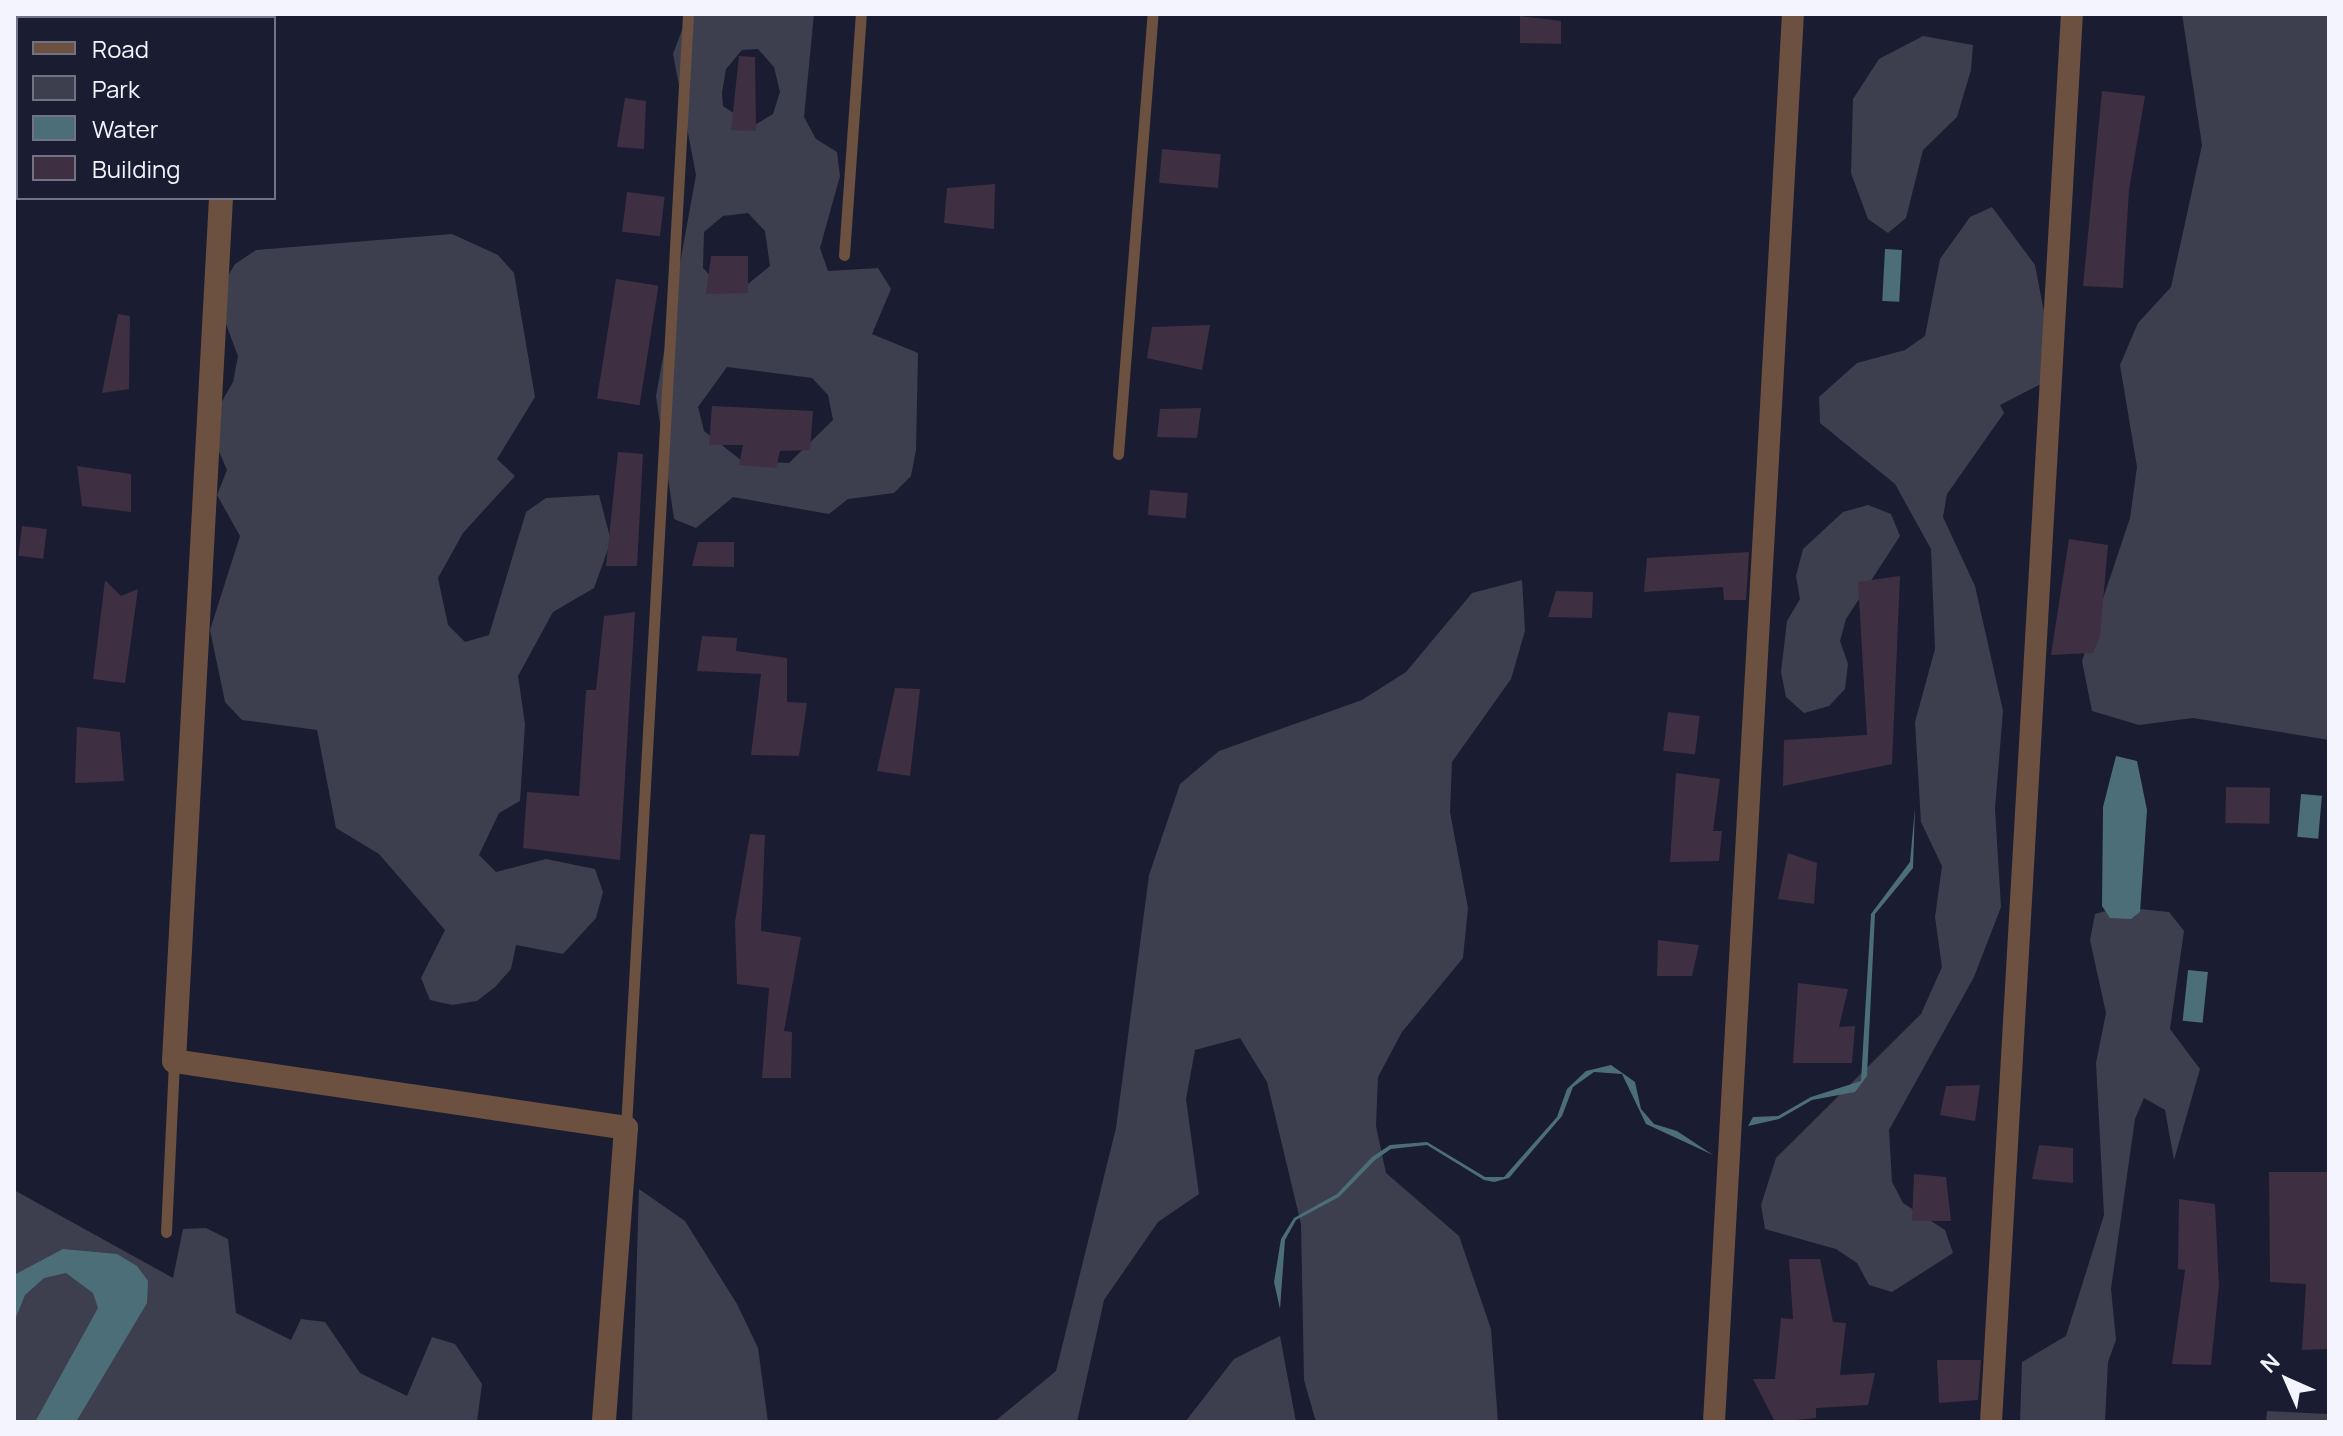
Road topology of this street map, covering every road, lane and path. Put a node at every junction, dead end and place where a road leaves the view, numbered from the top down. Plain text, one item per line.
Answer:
1 (688, 14) edge
2 (861, 14) edge
3 (1153, 14) edge
4 (1793, 14) edge
5 (2072, 14) edge
6 (221, 200) edge
7 (844, 255) dead end
8 (1118, 454) dead end
9 (174, 1061) junction
10 (626, 1128) junction
11 (166, 1232) dead end
12 (604, 1422) edge
13 (1714, 1422) edge
14 (1991, 1422) edge

1 - 10 lane
2 - 7 lane
3 - 8 lane
4 - 13 street
5 - 14 street
6 - 9 street
9 - 10 street
9 - 11 lane
10 - 12 street

